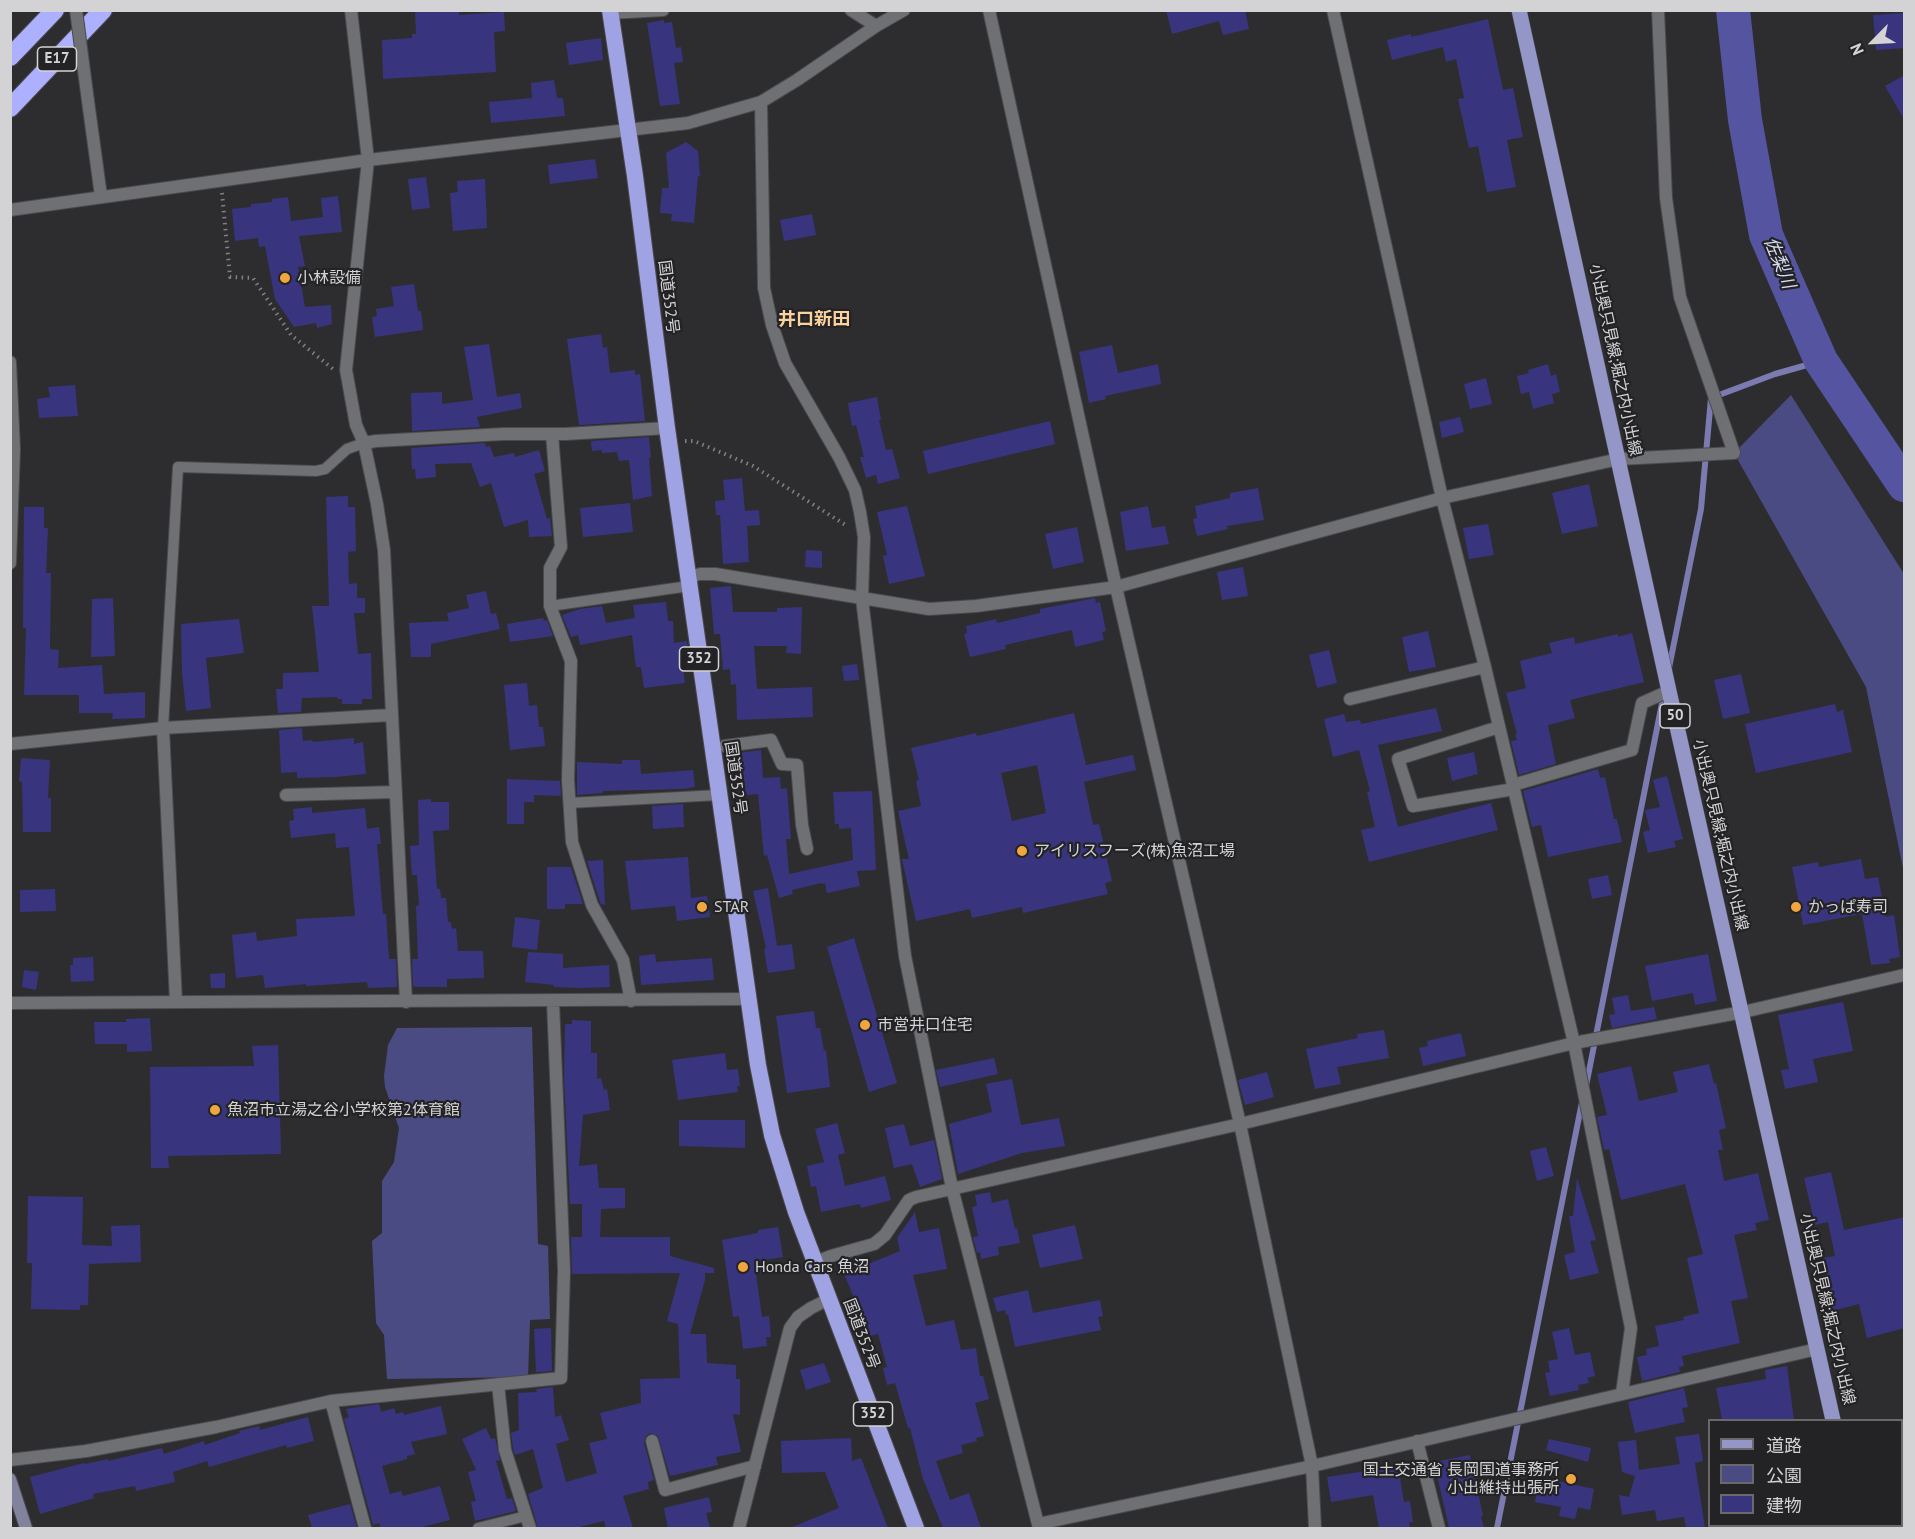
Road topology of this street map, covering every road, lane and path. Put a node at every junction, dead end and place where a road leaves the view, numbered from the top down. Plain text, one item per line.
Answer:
1 (55, 10) edge
2 (76, 10) edge
3 (103, 10) edge
4 (351, 10) edge
5 (663, 10) edge
6 (851, 10) edge
7 (904, 10) edge
8 (989, 10) edge
9 (1333, 10) edge
10 (1519, 10) edge
11 (1658, 10) edge
12 (610, 12) edge
13 (876, 26) junction
14 (10, 57) edge
15 (761, 102) junction
16 (10, 108) edge
17 (627, 129) junction
18 (368, 160) junction
19 (220, 180) junction
20 (101, 196) junction
21 (10, 210) edge
22 (10, 362) edge
23 (347, 381) junction
24 (12, 403) edge
25 (552, 434) junction
26 (668, 435) junction
27 (364, 444) junction
28 (1619, 459) junction
29 (1442, 498) junction
30 (864, 537) junction
31 (10, 563) edge
32 (688, 581) junction
33 (1116, 587) junction
34 (862, 599) junction
35 (550, 606) junction
36 (1485, 667) junction
37 (1669, 691) junction
38 (1350, 699) dead end
39 (392, 715) junction
40 (1499, 727) junction
41 (163, 728) junction
42 (10, 744) edge
43 (725, 746) dead end
44 (1513, 787) junction
45 (395, 792) junction
46 (286, 795) dead end
47 (719, 795) junction
48 (569, 802) junction
49 (807, 849) dead end
50 (1905, 975) edge
51 (748, 999) junction
52 (631, 1001) junction
53 (176, 1002) junction
54 (406, 1002) junction
55 (553, 1002) junction
56 (10, 1003) edge
57 (1743, 1012) junction
58 (1574, 1043) junction
59 (1240, 1124) junction
60 (952, 1188) junction
61 (815, 1262) junction
62 (829, 1299) junction
63 (1817, 1349) junction
64 (498, 1384) junction
65 (1622, 1393) junction
66 (331, 1401) junction
67 (1833, 1419) edge
68 (652, 1441) dead end
69 (1417, 1441) junction
70 (10, 1460) edge
71 (755, 1466) junction
72 (1312, 1466) junction
73 (10, 1479) edge
74 (528, 1522) edge
75 (1039, 1526) edge
76 (26, 1528) edge
77 (365, 1528) edge
78 (478, 1528) edge
79 (739, 1528) edge
80 (916, 1528) edge
81 (1314, 1528) edge
82 (1439, 1528) edge

1 - 14 highway, E17
2 - 20 street, bridge
3 - 16 highway, E17
4 - 18 street
5 - 12 street
6 - 13 street
7 - 13 street
8 - 33 street
9 - 29 street
10 - 28 main road, 小出奥只見線;堀之内小出線 / 50
11 - 28 street
12 - 17 highway, 国道352号 / 352
13 - 15 street
15 - 17 street
15 - 30 street
17 - 18 street
17 - 26 highway, 国道352号 / 352
18 - 19 street
18 - 23 street
19 - 20 street
19 - 23 path
20 - 21 street
22 - 24 street
23 - 27 street
24 - 31 street
25 - 26 street
25 - 27 street
25 - 35 street
26 - 30 path
26 - 32 highway, 国道352号 / 352
27 - 39 street
27 - 41 lane
28 - 29 street
28 - 37 main road, 小出奥只見線;堀之内小出線 / 50
29 - 33 street
29 - 36 street
30 - 34 street
32 - 34 street
32 - 35 lane
32 - 47 highway, 国道352号 / 352
33 - 34 street
33 - 59 street
34 - 60 street
35 - 48 street
36 - 38 street
36 - 40 street
37 - 44 street
37 - 57 main road, 小出奥只見線;堀之内小出線 / 50
39 - 41 street
39 - 45 street
40 - 44 street
40 - 44 street
41 - 42 street
41 - 53 street
43 - 49 street
44 - 58 street
45 - 46 street
45 - 54 street
47 - 48 lane
47 - 51 highway, 国道352号 / 352
48 - 52 street
50 - 57 street
51 - 52 street
51 - 61 highway, 国道352号 / 352
52 - 55 street
53 - 54 street
53 - 56 street
54 - 55 street
55 - 64 street
57 - 58 street
57 - 63 main road, 小出奥只見線;堀之内小出線 / 50
58 - 59 street
58 - 65 street
59 - 60 street
59 - 72 street
60 - 61 street
60 - 75 street
61 - 62 highway, 国道352号 / 352
62 - 71 street
62 - 80 highway, 国道352号 / 352
63 - 65 street
63 - 67 main road, 小出奥只見線;堀之内小出線 / 50
64 - 66 street
64 - 74 street
65 - 69 street
66 - 70 street
66 - 77 street
68 - 71 street
69 - 72 street
69 - 82 street
71 - 79 street
72 - 75 street
72 - 81 street
73 - 76 main road
74 - 78 lane

